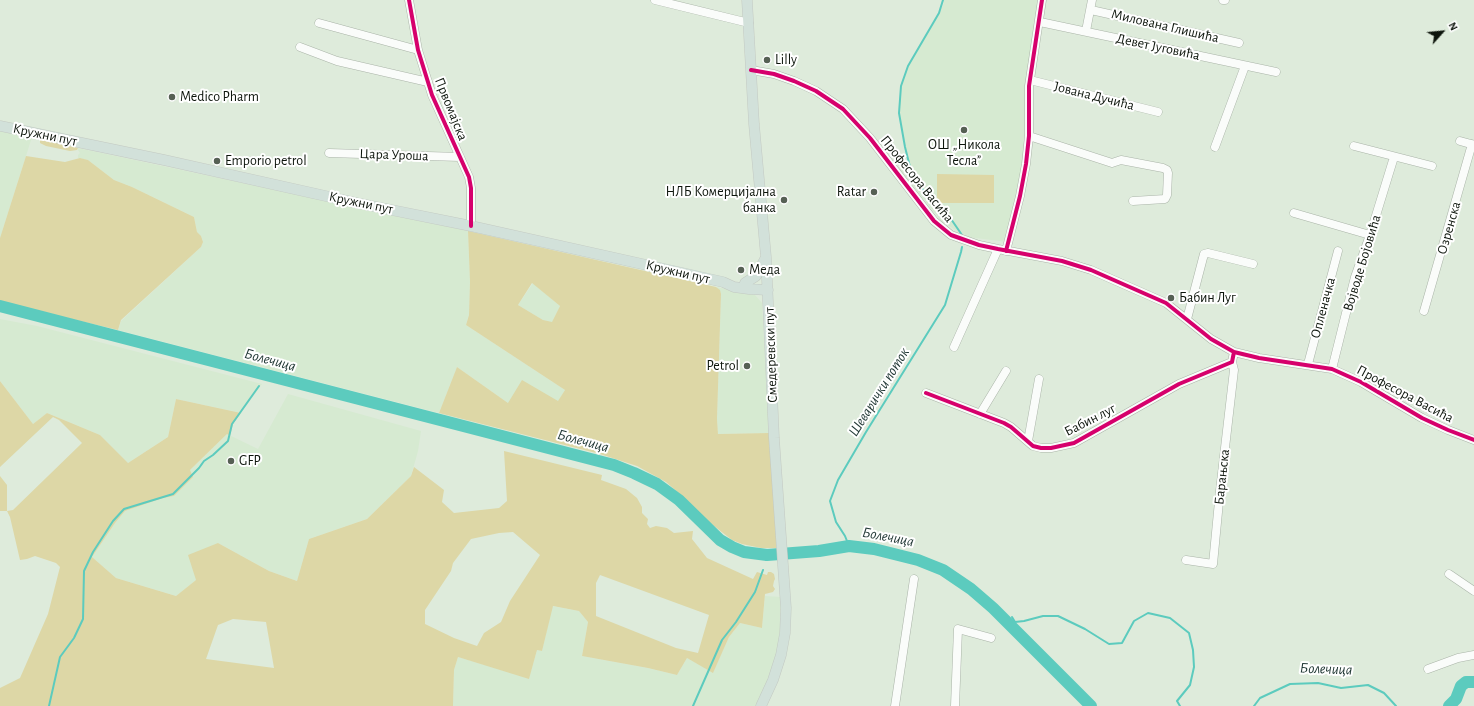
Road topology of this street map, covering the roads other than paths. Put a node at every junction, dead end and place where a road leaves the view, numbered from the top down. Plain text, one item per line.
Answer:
1 (409, 0) edge
2 (655, 0) edge
3 (747, 0) edge
4 (1042, 0) edge
5 (1092, 0) edge
6 (1090, 10) junction
7 (1040, 22) junction
8 (319, 23) dead end
9 (749, 23) junction
10 (1086, 31) junction
11 (1239, 43) dead end
12 (300, 47) dead end
13 (418, 50) junction
14 (1245, 66) junction
15 (751, 70) junction
16 (1276, 72) dead end
17 (1030, 80) junction
18 (428, 82) junction
19 (1158, 112) dead end
20 (0, 126) edge
21 (1029, 136) junction
22 (1460, 141) dead end
23 (1473, 144) edge
24 (1354, 146) dead end
25 (1215, 147) dead end
26 (329, 153) dead end
27 (460, 157) junction
28 (1394, 157) junction
29 (1432, 166) dead end
30 (1133, 201) dead end
31 (1294, 213) dead end
32 (471, 226) junction
33 (1370, 235) junction
34 (1002, 250) junction
35 (1338, 251) dead end
36 (766, 257) junction
37 (1253, 264) dead end
38 (747, 286) junction
39 (768, 287) junction
40 (769, 307) junction
41 (1424, 311) dead end
42 (1187, 320) junction
43 (954, 347) dead end
44 (1234, 352) junction
45 (1232, 362) junction
46 (1308, 364) junction
47 (1332, 369) junction
48 (1006, 371) dead end
49 (1039, 379) dead end
50 (926, 393) dead end
51 (980, 414) junction
52 (1474, 440) edge
53 (1028, 442) junction
54 (1186, 560) dead end
55 (1449, 574) dead end
56 (914, 579) dead end
57 (1474, 591) edge
58 (991, 638) dead end
59 (1474, 655) edge
60 (1428, 669) dead end
61 (762, 706) edge
62 (896, 706) edge
63 (955, 706) edge

1 - 13 street, Првомајска
2 - 9 street
3 - 9 main road, Смедеревски пут
4 - 7 street
5 - 6 street
6 - 10 street
6 - 11 street, Милована Глишића
7 - 10 street, Девет Југовића
7 - 17 street
8 - 13 street
9 - 15 main road, Смедеревски пут
10 - 14 street, Девет Југовића
12 - 18 street
13 - 18 street, Првомајска
14 - 16 street, Девет Југовића
14 - 25 street
15 - 34 street, Професора Васића
15 - 36 main road, Смедеревски пут
17 - 19 street, Јована Дучића
17 - 21 street
18 - 27 street, Првомајска
20 - 32 main road, Кружни пут
21 - 30 street
21 - 34 street
22 - 23 street, Озренска
23 - 41 street, Озренска
24 - 28 street
26 - 27 street, Цара Уроша
27 - 32 street, Првомајска
28 - 29 street
28 - 33 street, Војводе Бојовића
31 - 33 street
32 - 38 main road, Кружни пут
33 - 47 street, Војводе Бојовића
34 - 42 street, Професора Васића
34 - 43 street
35 - 46 street, Опленачка
36 - 38 main road
36 - 39 main road, Смедеревски пут
37 - 42 street
38 - 39 main road, Кружни пут
38 - 40 main road
39 - 40 main road, Смедеревски пут
40 - 61 main road, Смедеревски пут
42 - 44 street, Професора Васића
44 - 45 street
44 - 46 street, Професора Васића
45 - 53 street, Бабин луг
45 - 54 street, Барањска
46 - 47 street, Професора Васића
47 - 52 street, Професора Васића
48 - 51 street
49 - 53 street
50 - 51 street, Бабин луг
51 - 53 street, Бабин луг
55 - 57 street
56 - 62 street
58 - 63 street
59 - 60 street

